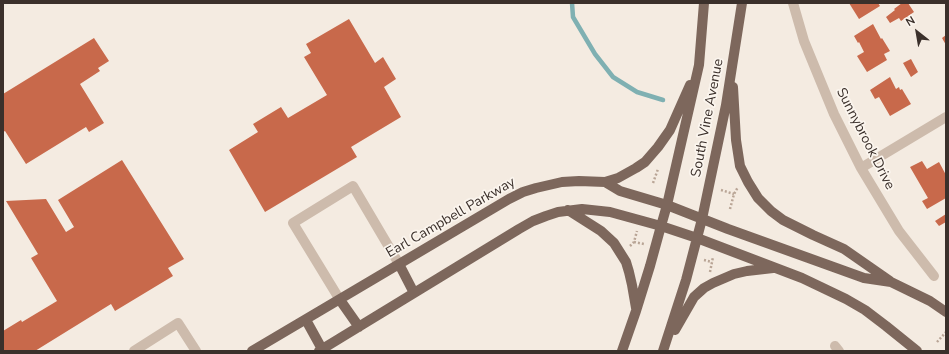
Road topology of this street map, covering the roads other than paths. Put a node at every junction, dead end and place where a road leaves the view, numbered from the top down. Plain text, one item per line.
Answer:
1 (704, 3) edge
2 (742, 3) edge
3 (794, 3) edge
4 (699, 65) junction
5 (732, 69) junction
6 (946, 117) edge
7 (861, 168) junction
8 (606, 182) junction
9 (667, 205) junction
10 (568, 210) junction
11 (702, 219) junction
12 (660, 226) junction
13 (697, 238) junction
14 (399, 264) junction
15 (776, 268) junction
16 (934, 276) dead end
17 (891, 282) junction
18 (414, 293) junction
19 (340, 300) junction
20 (636, 311) junction
21 (946, 312) edge
22 (306, 320) junction
23 (359, 326) junction
24 (321, 350) edge
25 (134, 351) edge
26 (196, 351) edge
27 (252, 351) edge
28 (622, 351) edge
29 (663, 351) edge
30 (917, 351) edge

1 - 4 main road, South Vine Avenue
2 - 5 main road, South Vine Avenue
3 - 7 street, Sunnybrook Drive
4 - 8 main road
4 - 9 main road, South Vine Avenue
5 - 11 main road, South Vine Avenue
5 - 17 main road
6 - 7 street
7 - 16 street, Sunnybrook Drive
8 - 9 main road, Earl Campbell Parkway
8 - 14 main road, Earl Campbell Parkway
9 - 11 main road, Earl Campbell Parkway
9 - 12 main road, South Vine Avenue
10 - 12 main road
10 - 18 main road
10 - 20 main road
11 - 13 main road, South Vine Avenue
11 - 17 main road
12 - 13 main road
12 - 20 main road, South Vine Avenue
13 - 15 main road
13 - 29 main road, South Vine Avenue
14 - 18 main road
14 - 19 main road, Earl Campbell Parkway
14 - 19 street
15 - 29 main road
15 - 30 main road
17 - 21 main road
18 - 23 main road
19 - 22 main road, Earl Campbell Parkway
19 - 23 main road
20 - 28 main road, South Vine Avenue
22 - 24 main road
22 - 27 main road, Earl Campbell Parkway
23 - 24 main road
25 - 26 street

